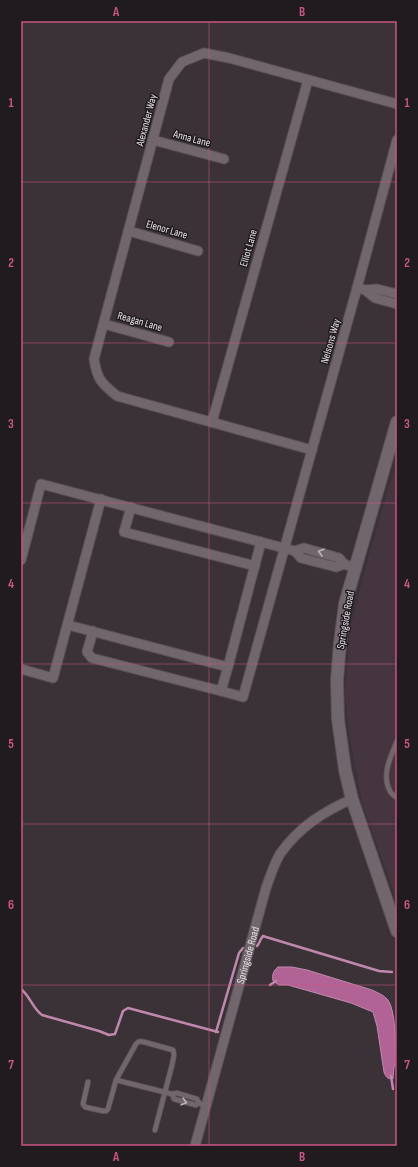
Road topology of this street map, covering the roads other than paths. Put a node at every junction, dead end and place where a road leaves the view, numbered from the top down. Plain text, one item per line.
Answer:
1 (308, 80) junction
2 (397, 104) edge
3 (153, 140) junction
4 (397, 140) edge
5 (224, 159) dead end
6 (129, 231) junction
7 (198, 251) dead end
8 (361, 289) junction
9 (397, 294) edge
10 (397, 304) edge
11 (104, 324) junction
12 (168, 342) dead end
13 (212, 422) junction
14 (397, 422) edge
15 (312, 450) junction
16 (101, 500) junction
17 (130, 507) junction
18 (262, 542) junction
19 (284, 548) junction
20 (21, 560) edge
21 (255, 566) junction
22 (356, 568) junction
23 (68, 624) junction
24 (93, 631) junction
25 (228, 667) junction
26 (21, 669) edge
27 (221, 691) junction
28 (397, 741) edge
29 (397, 798) edge
30 (352, 799) junction
31 (397, 931) edge
32 (116, 1080) junction
33 (88, 1082) dead end
34 (165, 1093) junction
35 (203, 1104) junction
36 (154, 1130) dead end
37 (195, 1146) edge

1 - 2 street, Alexander Way
1 - 3 street, Alexander Way
1 - 13 street, Elliot Lane
3 - 5 street, Anna Lane
3 - 6 street, Alexander Way
4 - 8 street, Nelsons Way
6 - 7 street, Elenor Lane
6 - 11 street, Alexander Way
8 - 9 street
8 - 10 street
8 - 15 street, Nelsons Way
11 - 12 street, Reagan Lane
11 - 13 street, Alexander Way
13 - 15 street
14 - 22 main road, Springside Road
15 - 19 street, Nelsons Way
16 - 17 street
16 - 20 street
16 - 23 street
17 - 18 street
17 - 21 street
18 - 19 street
18 - 21 street
19 - 22 street
19 - 27 street, Nelsons Way
21 - 25 street
22 - 30 main road, Springside Road
23 - 24 street
23 - 26 street
24 - 25 street
24 - 27 street
25 - 27 street
28 - 29 lane
30 - 31 main road, Springside Road
30 - 35 street, Springside Road
32 - 33 lane
32 - 34 lane
32 - 34 lane
34 - 35 lane
34 - 36 lane
35 - 37 street, Springside Road

